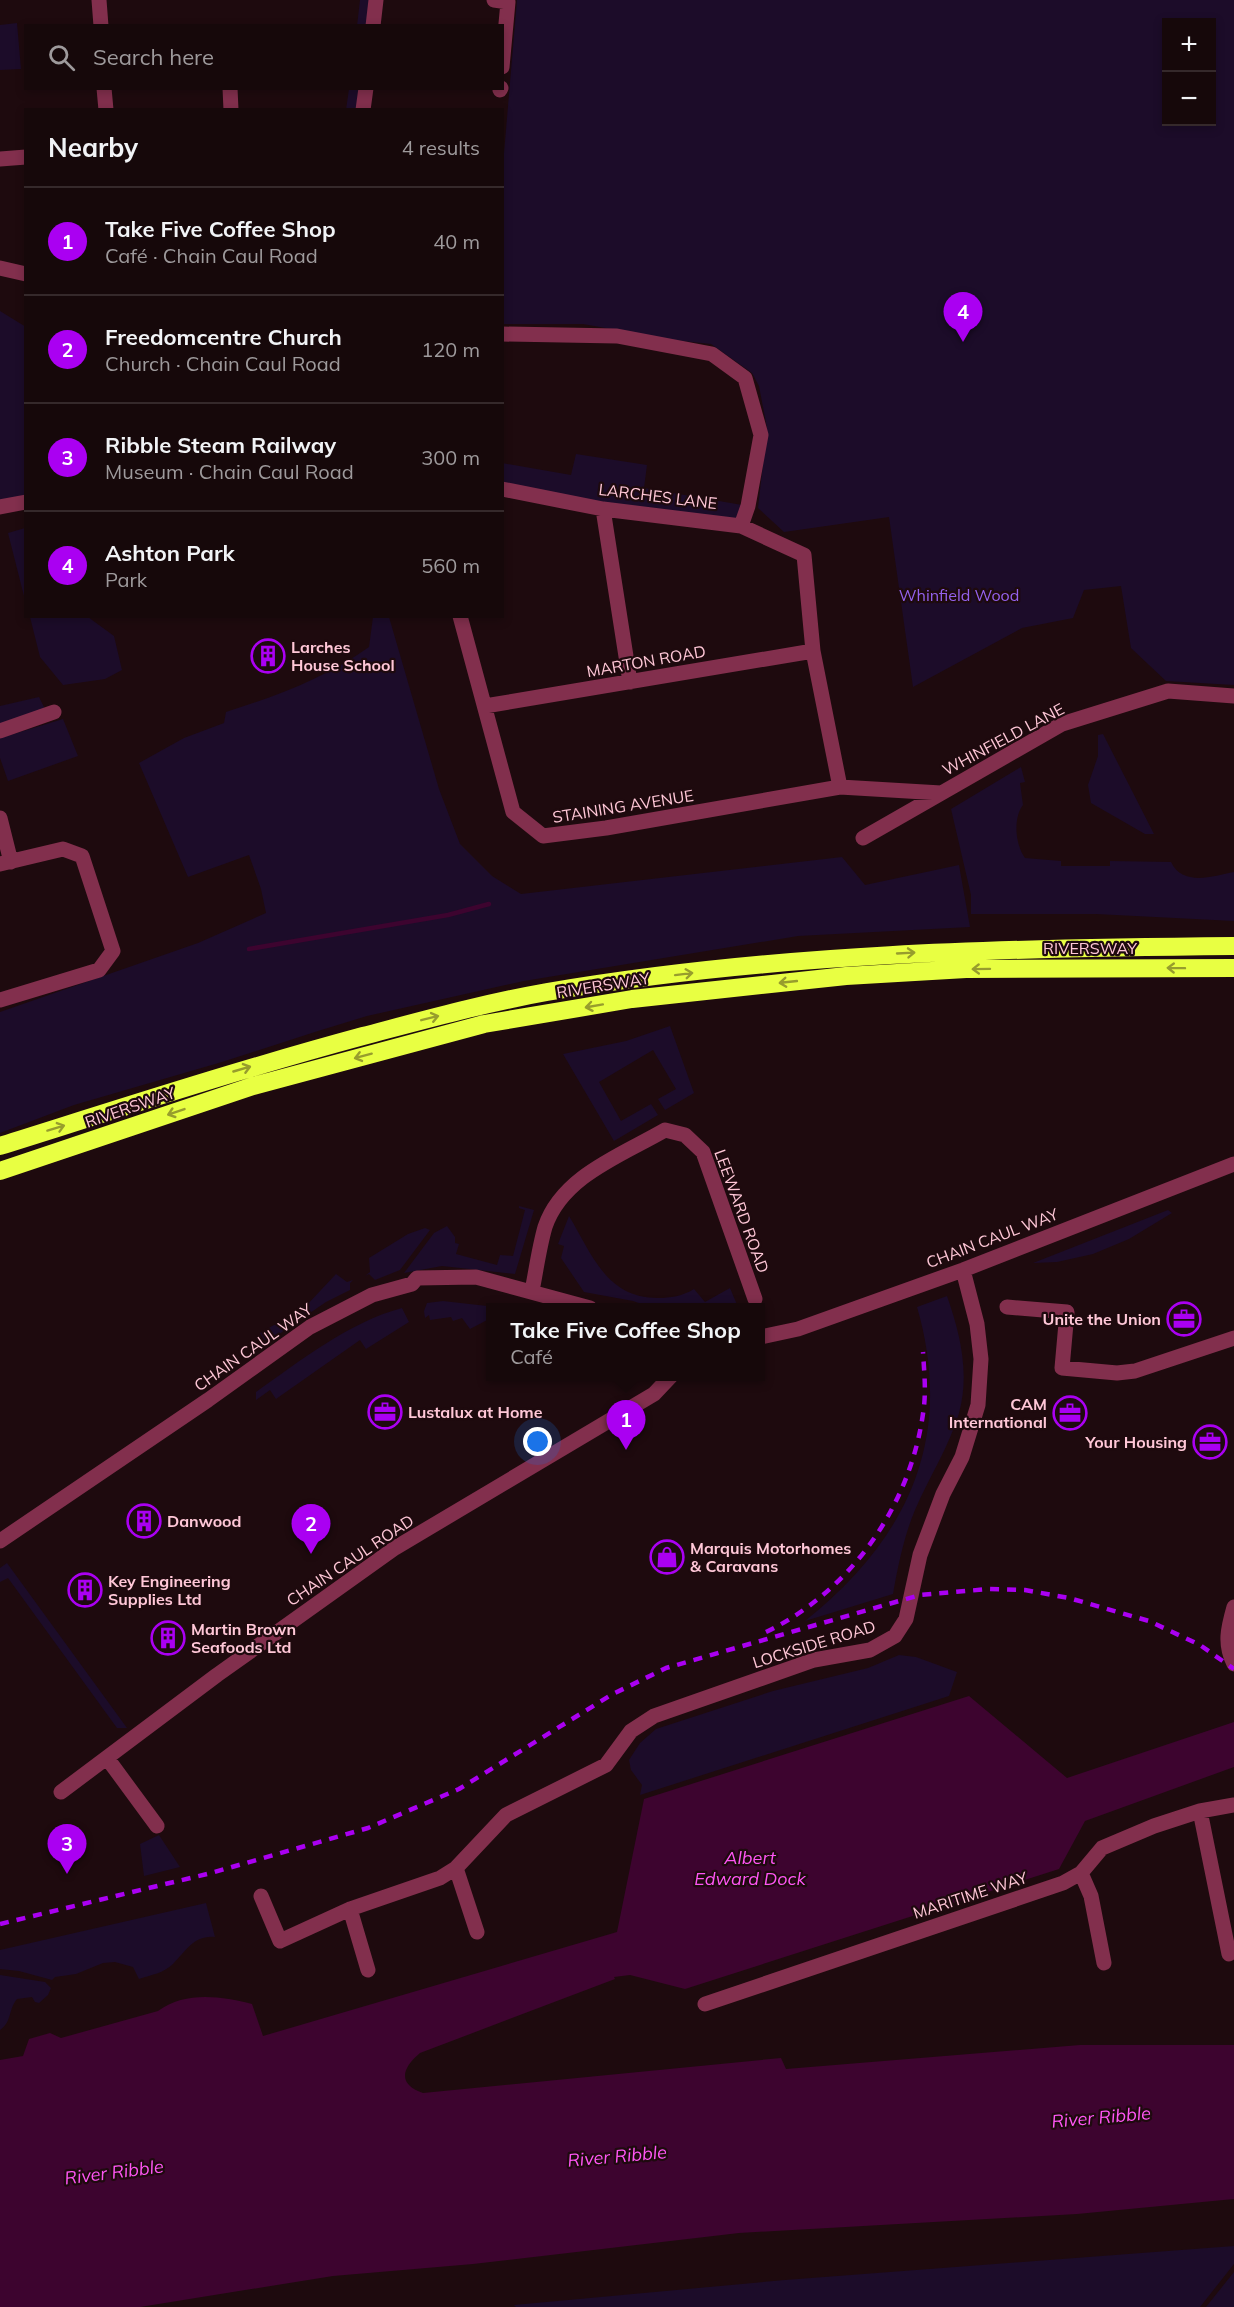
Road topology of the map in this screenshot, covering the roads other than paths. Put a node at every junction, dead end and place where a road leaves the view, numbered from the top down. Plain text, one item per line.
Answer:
1 (99, 0) edge
2 (376, 0) edge
3 (494, 0) edge
4 (101, 24) edge
5 (373, 24) edge
6 (504, 46) edge
7 (104, 90) edge
8 (230, 90) edge
9 (366, 90) edge
10 (106, 108) edge
11 (231, 108) edge
12 (363, 108) edge
13 (24, 157) edge
14 (0, 159) edge
15 (0, 268) edge
16 (24, 274) edge
17 (504, 334) edge
18 (504, 489) edge
19 (24, 502) edge
20 (0, 507) edge
21 (603, 509) junction
22 (741, 526) junction
23 (461, 618) edge
24 (813, 651) junction
25 (630, 682) junction
26 (1234, 696) edge
27 (485, 706) junction
28 (54, 712) dead end
29 (0, 731) edge
30 (840, 787) junction
31 (941, 793) junction
32 (0, 818) edge
33 (863, 838) dead end
34 (5, 863) edge
35 (1234, 946) edge
36 (1234, 968) edge
37 (0, 1000) edge
38 (0, 1146) edge
39 (1234, 1164) edge
40 (0, 1171) edge
41 (963, 1270) junction
42 (532, 1291) junction
43 (755, 1299) dead end
44 (573, 1303) edge
45 (1007, 1307) dead end
46 (765, 1336) edge
47 (1234, 1338) edge
48 (667, 1381) edge
49 (0, 1541) edge
50 (1234, 1607) edge
51 (1234, 1664) edge
52 (107, 1758) junction
53 (61, 1792) dead end
54 (1234, 1805) edge
55 (1200, 1811) junction
56 (157, 1826) dead end
57 (456, 1868) junction
58 (1082, 1874) junction
59 (261, 1896) dead end
60 (350, 1909) junction
61 (477, 1932) dead end
62 (1229, 1954) dead end
63 (1104, 1963) dead end
64 (368, 1970) dead end
65 (705, 2004) dead end

1 - 4 street
2 - 5 street
3 - 6 street
7 - 10 street
8 - 11 street
9 - 12 street
13 - 14 street
15 - 16 street
17 - 22 street
18 - 21 street, LARCHES LANE
19 - 20 street
21 - 22 street, LARCHES LANE
21 - 25 street
22 - 24 street, LARCHES LANE
23 - 27 street, STAINING AVENUE
24 - 25 street, MARTON ROAD
24 - 30 street
25 - 27 street, MARTON ROAD
26 - 31 street, WHINFIELD LANE
27 - 30 street, STAINING AVENUE
28 - 29 street
30 - 31 street, WHINFIELD LANE
31 - 33 street
32 - 34 street
34 - 37 street
38 -> 35 highway, RIVERSWAY
36 -> 40 highway, RIVERSWAY
39 - 41 street, CHAIN CAUL WAY
41 - 46 street, CHAIN CAUL WAY
41 - 57 street, LOCKSIDE ROAD
42 - 43 street, LEEWARD ROAD
42 - 44 street, CHAIN CAUL WAY
42 - 49 street, CHAIN CAUL WAY
45 - 47 street
48 - 52 street, CHAIN CAUL ROAD
50 - 51 street
52 - 53 street, CHAIN CAUL ROAD
52 - 56 street
54 - 55 street, MARITIME WAY
55 - 58 street, MARITIME WAY
55 - 62 street
57 - 60 street, LOCKSIDE ROAD
57 - 61 street
58 - 63 street
58 - 65 street, MARITIME WAY
59 - 60 street, LOCKSIDE ROAD
60 - 64 street

